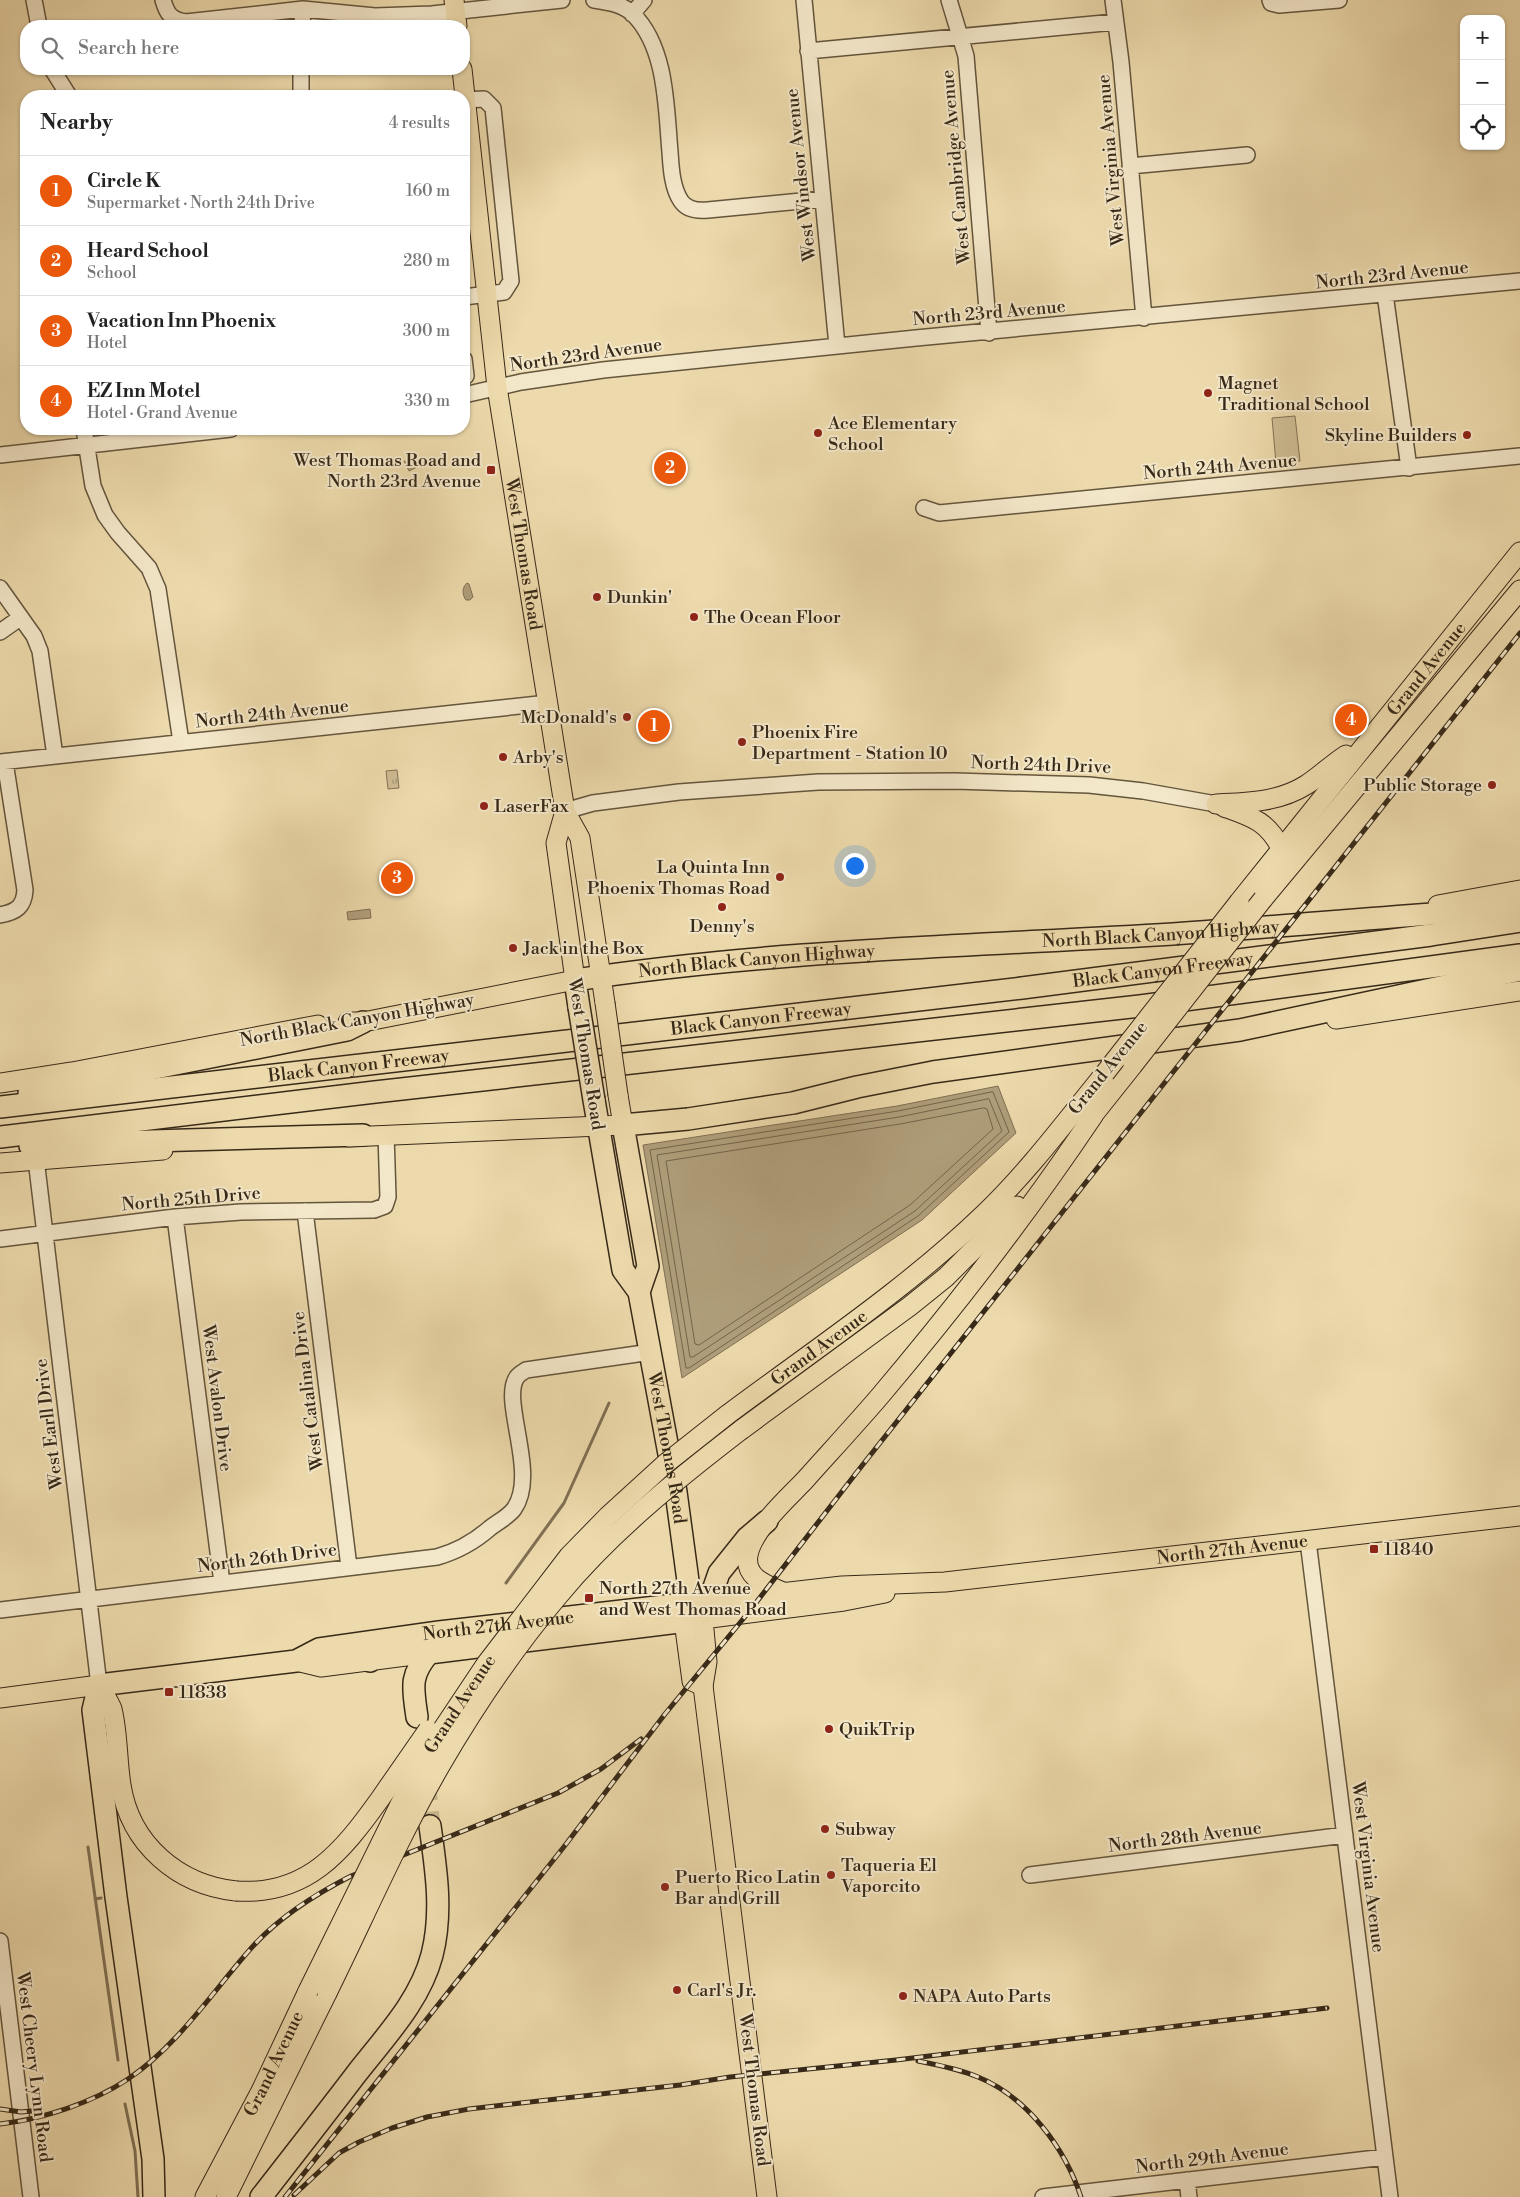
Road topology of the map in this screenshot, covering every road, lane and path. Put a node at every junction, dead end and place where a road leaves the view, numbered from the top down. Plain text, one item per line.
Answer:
1 (34, 0) edge
2 (163, 0) edge
3 (562, 0) edge
4 (594, 0) edge
5 (644, 0) edge
6 (804, 0) edge
7 (949, 0) edge
8 (1112, 0) edge
9 (1340, 0) edge
10 (1270, 1) edge
11 (303, 9) junction
12 (456, 13) edge
13 (632, 14) junction
14 (38, 20) edge
15 (180, 20) edge
16 (204, 20) edge
17 (302, 20) edge
18 (1115, 22) junction
19 (960, 36) junction
20 (808, 51) junction
21 (56, 75) edge
22 (301, 75) edge
23 (462, 75) edge
24 (65, 90) edge
25 (301, 90) edge
26 (463, 90) edge
27 (470, 99) edge
28 (470, 150) edge
29 (1247, 154) dead end
30 (1130, 166) junction
31 (822, 199) junction
32 (1520, 282) edge
33 (1385, 294) junction
34 (487, 295) junction
35 (470, 296) edge
36 (1144, 318) junction
37 (989, 332) junction
38 (837, 346) junction
39 (497, 386) junction
40 (470, 393) edge
41 (85, 435) edge
42 (170, 435) edge
43 (87, 445) junction
44 (0, 454) edge
45 (1520, 456) edge
46 (1408, 468) junction
47 (924, 508) dead end
48 (1520, 552) edge
49 (0, 588) edge
50 (1520, 590) edge
51 (20, 618) junction
52 (0, 632) edge
53 (548, 703) junction
54 (1371, 736) junction
55 (181, 742) junction
56 (55, 756) junction
57 (2, 762) edge
58 (1216, 804) junction
59 (565, 811) junction
60 (7, 826) edge
61 (1281, 848) junction
62 (1520, 890) edge
63 (1520, 908) edge
64 (0, 915) edge
65 (1520, 921) edge
66 (1276, 926) junction
67 (1520, 934) edge
68 (1520, 955) edge
69 (1520, 970) edge
70 (602, 976) junction
71 (575, 980) junction
72 (1520, 992) edge
73 (363, 1022) junction
74 (1240, 1030) junction
75 (0, 1084) edge
76 (0, 1100) edge
77 (0, 1107) edge
78 (1093, 1116) junction
79 (0, 1119) edge
80 (623, 1125) junction
81 (598, 1126) junction
82 (386, 1134) junction
83 (363, 1135) junction
84 (0, 1137) edge
85 (0, 1149) edge
86 (36, 1159) junction
87 (0, 1163) edge
88 (305, 1211) junction
89 (175, 1218) junction
90 (45, 1234) junction
91 (0, 1238) edge
92 (639, 1292) junction
93 (651, 1352) junction
94 (1520, 1516) edge
95 (768, 1521) junction
96 (1308, 1541) junction
97 (349, 1567) junction
98 (558, 1568) junction
99 (945, 1582) junction
100 (222, 1583) junction
101 (785, 1592) junction
102 (89, 1599) junction
103 (0, 1610) edge
104 (696, 1611) junction
105 (439, 1632) junction
106 (429, 1653) junction
107 (296, 1661) junction
108 (370, 1661) junction
109 (99, 1685) junction
110 (0, 1698) edge
111 (417, 1717) dead end
112 (430, 1826) tunnel mouth
113 (1345, 1835) junction
114 (1030, 1875) dead end
115 (0, 1941) edge
116 (4, 2013) edge
117 (1385, 2157) junction
118 (1187, 2180) junction
119 (32, 2197) edge
120 (154, 2197) edge
121 (205, 2197) edge
122 (226, 2197) edge
123 (261, 2197) edge
124 (767, 2197) edge
125 (1043, 2197) edge
126 (1189, 2197) edge
127 (1390, 2197) edge

1 - 14 street
2 - 15 street
3 - 12 street
4 - 13 street
5 - 13 street
6 - 20 street, West Windsor Avenue
7 - 19 street, West Cambridge Avenue
8 - 18 street, West Virginia Avenue
9 - 10 street
11 - 12 street
11 - 16 street
11 - 17 street
13 - 31 street
18 - 19 street
18 - 30 street, West Virginia Avenue
19 - 20 street
19 - 37 street, West Cambridge Avenue
20 - 31 street, West Windsor Avenue
21 - 24 street
22 - 25 street
23 - 26 main road, West Thomas Road
27 - 34 street
28 - 34 main road, West Thomas Road
29 - 30 street
30 - 36 street, West Virginia Avenue
31 - 38 street, West Windsor Avenue
32 - 33 street, North 23rd Avenue
33 - 36 street, North 23rd Avenue
33 - 46 street
34 - 35 street
34 - 39 main road, West Thomas Road
36 - 37 street, North 23rd Avenue
37 - 38 street, North 23rd Avenue
38 - 39 street, North 23rd Avenue
39 - 40 street, North 23rd Avenue
39 - 53 main road, West Thomas Road
41 - 43 street
42 - 43 street
43 - 44 street
43 - 55 street
45 - 46 street, North 24th Avenue
46 - 47 street, North 24th Avenue
48 - 54 main road, Grand Avenue
49 - 51 street
50 - 78 main road, Grand Avenue, bridge
51 - 52 street
51 - 56 street
53 - 55 street, North 24th Avenue
53 - 59 main road, West Thomas Road
54 - 58 main road
54 - 61 main road, Grand Avenue
55 - 56 street, North 24th Avenue
56 - 57 street, North 24th Avenue
57 - 60 street
58 - 59 street, North 24th Drive
58 - 61 main road
59 - 70 main road, West Thomas Road
59 - 71 main road, West Thomas Road
60 - 64 street
61 - 98 main road, Grand Avenue, bridge
62 - 66 main road, North Black Canyon Highway
63 - 66 highway
65 - 77 highway, Black Canyon Freeway
66 - 70 highway, North Black Canyon Highway
67 - 79 highway
68 - 84 highway, Black Canyon Freeway
69 - 74 highway
70 - 71 highway, North Black Canyon Highway
70 - 80 main road, West Thomas Road, bridge
71 - 73 main road, North Black Canyon Highway
71 - 81 highway, West Thomas Road, bridge
72 - 74 main road
73 - 75 main road, North Black Canyon Highway
73 - 76 highway
74 - 80 highway
78 - 95 main road
78 - 122 main road, Grand Avenue, bridge
80 - 81 main road
80 - 92 highway, West Thomas Road
81 - 82 main road
81 - 92 highway, West Thomas Road
82 - 83 main road
82 - 88 street, North 25th Drive
83 - 85 highway
83 - 86 main road
86 - 87 main road
86 - 90 street, West Earll Drive
88 - 89 street, North 25th Drive
88 - 97 street, West Catalina Drive
89 - 90 street, North 25th Drive
89 - 100 street, West Avalon Drive
90 - 91 street, North 25th Drive
90 - 102 street, West Earll Drive
92 - 93 highway, West Thomas Road
93 - 97 street, North 26th Drive
93 - 104 highway, West Thomas Road
94 - 96 main road, North 27th Avenue
95 - 101 main road
95 - 104 highway
96 - 99 main road, North 27th Avenue
96 - 113 street, West Virginia Avenue
97 - 100 street, North 26th Drive
98 - 109 main road, bridge
98 - 121 main road, Grand Avenue, bridge
99 - 101 main road, North 27th Avenue
99 - 104 main road, North 27th Avenue
100 - 102 street, North 26th Drive
101 - 104 main road, North 27th Avenue
102 - 103 street, North 26th Drive
102 - 109 street, West Earll Drive
104 - 105 highway, North 27th Avenue
104 - 106 highway, North 27th Avenue
104 - 124 main road, West Thomas Road
105 - 107 highway, North 27th Avenue
105 - 108 highway
106 - 108 main road, North 27th Avenue
106 - 111 highway
107 - 108 main road, North 27th Avenue
107 - 109 highway, North 27th Avenue
109 - 110 main road, North 27th Avenue
109 - 120 highway
112 - 123 highway
113 - 114 street, North 28th Avenue
113 - 117 street, West Virginia Avenue
115 - 116 street, West Cheery Lynn Road
116 - 119 street, West Cheery Lynn Road
117 - 118 street, North 29th Avenue
117 - 127 street, West Virginia Avenue
118 - 125 street, North 29th Avenue
118 - 126 street

